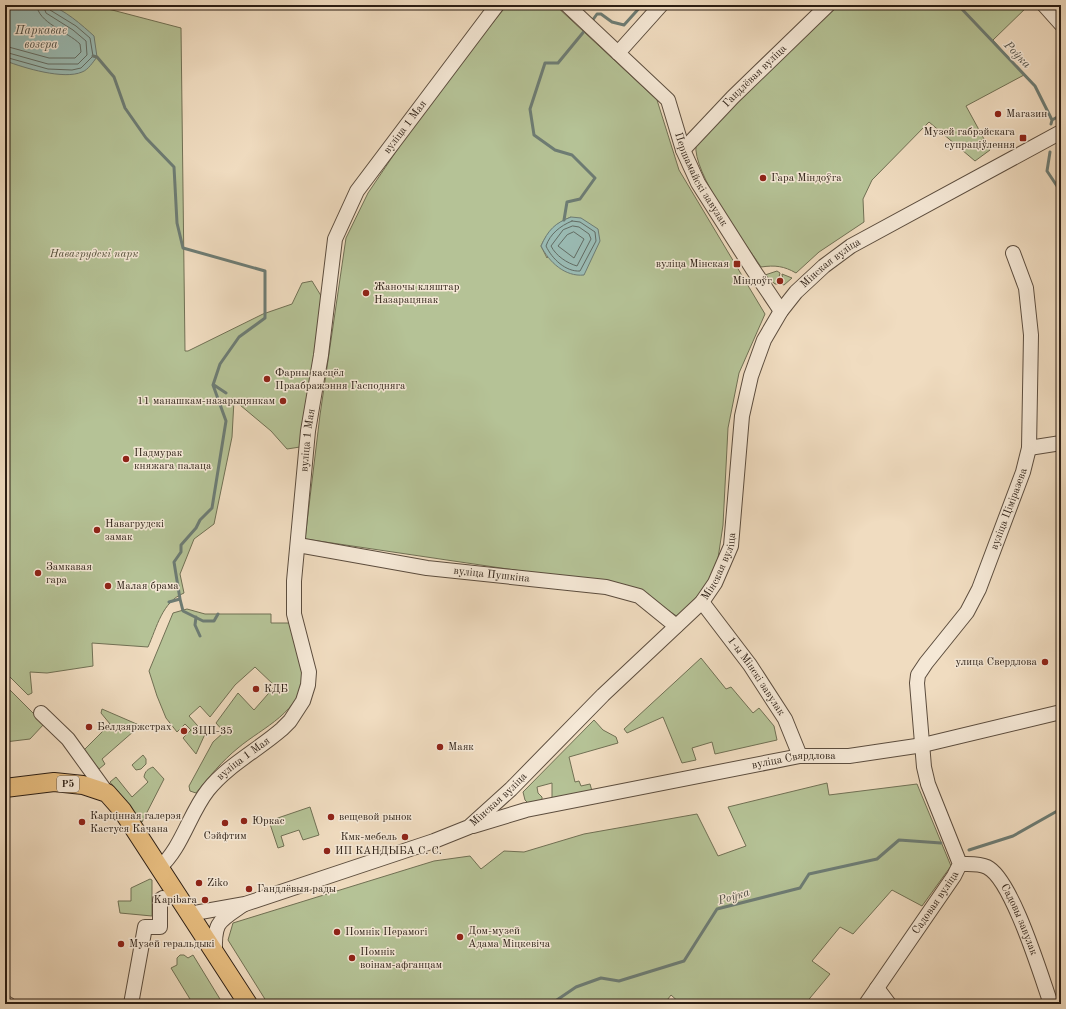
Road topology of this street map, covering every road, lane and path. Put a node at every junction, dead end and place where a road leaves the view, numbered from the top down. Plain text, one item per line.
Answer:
1 (497, 5) edge
2 (567, 5) edge
3 (661, 5) edge
4 (828, 5) edge
5 (1044, 5) edge
6 (1061, 24) edge
7 (618, 53) junction
8 (1061, 132) edge
9 (683, 150) junction
10 (1013, 253) dead end
11 (781, 310) junction
12 (1061, 443) edge
13 (1029, 448) junction
14 (298, 546) junction
15 (702, 602) junction
16 (676, 626) junction
17 (1061, 712) edge
18 (41, 714) dead end
19 (923, 745) junction
20 (800, 756) junction
21 (5, 788) edge
22 (511, 789) junction
23 (107, 793) junction
24 (526, 810) junction
25 (469, 827) junction
26 (960, 864) junction
27 (160, 868) junction
28 (163, 898) dead end
29 (245, 904) junction
30 (189, 914) junction
31 (215, 953) junction
32 (877, 988) junction
33 (5, 1003) edge
34 (8, 1004) edge
35 (131, 1004) edge
36 (248, 1004) edge
37 (866, 1004) edge
38 (889, 1004) edge
39 (1051, 1004) edge

1 - 14 street, вуліца 1 Мая
2 - 7 street, Першамайскі завулак
3 - 7 street
4 - 9 street, Гандлёвая вуліца
5 - 6 street
7 - 9 street, Першамайскі завулак
8 - 11 street, Мінская вуліца
9 - 11 street, Першамайскі завулак
10 - 13 street, вуліца Ціміразева
11 - 15 street, Мінская вуліца
12 - 13 street
13 - 19 street, вуліца Ціміразева
14 - 16 street, вуліца Пушкіна
14 - 27 street, вуліца 1 Мая
15 - 16 street, Мінская вуліца
15 - 20 street, 1-ы Мінскі завулак
16 - 22 street, Мінская вуліца
17 - 19 street, вуліца Свярдлова
18 - 23 street
19 - 20 street, вуліца Свярдлова
19 - 26 street, Садовая вуліца
20 - 24 street, вуліца Свярдлова
21 - 23 main road, Р5
22 - 24 street
22 - 25 street, Мінская вуліца
23 - 27 main road
24 - 25 street, вуліца Свярдлова
25 - 29 street, Мінская вуліца
26 - 32 street, Садовая вуліца
26 - 39 street, Садовы завулак
27 - 30 main road
28 - 35 street
29 - 30 street, Мінская вуліца
29 - 31 street, Мінская вуліца
30 - 31 main road
31 - 36 main road
32 - 37 street, Садовая вуліца
32 - 38 street
33 - 34 street

